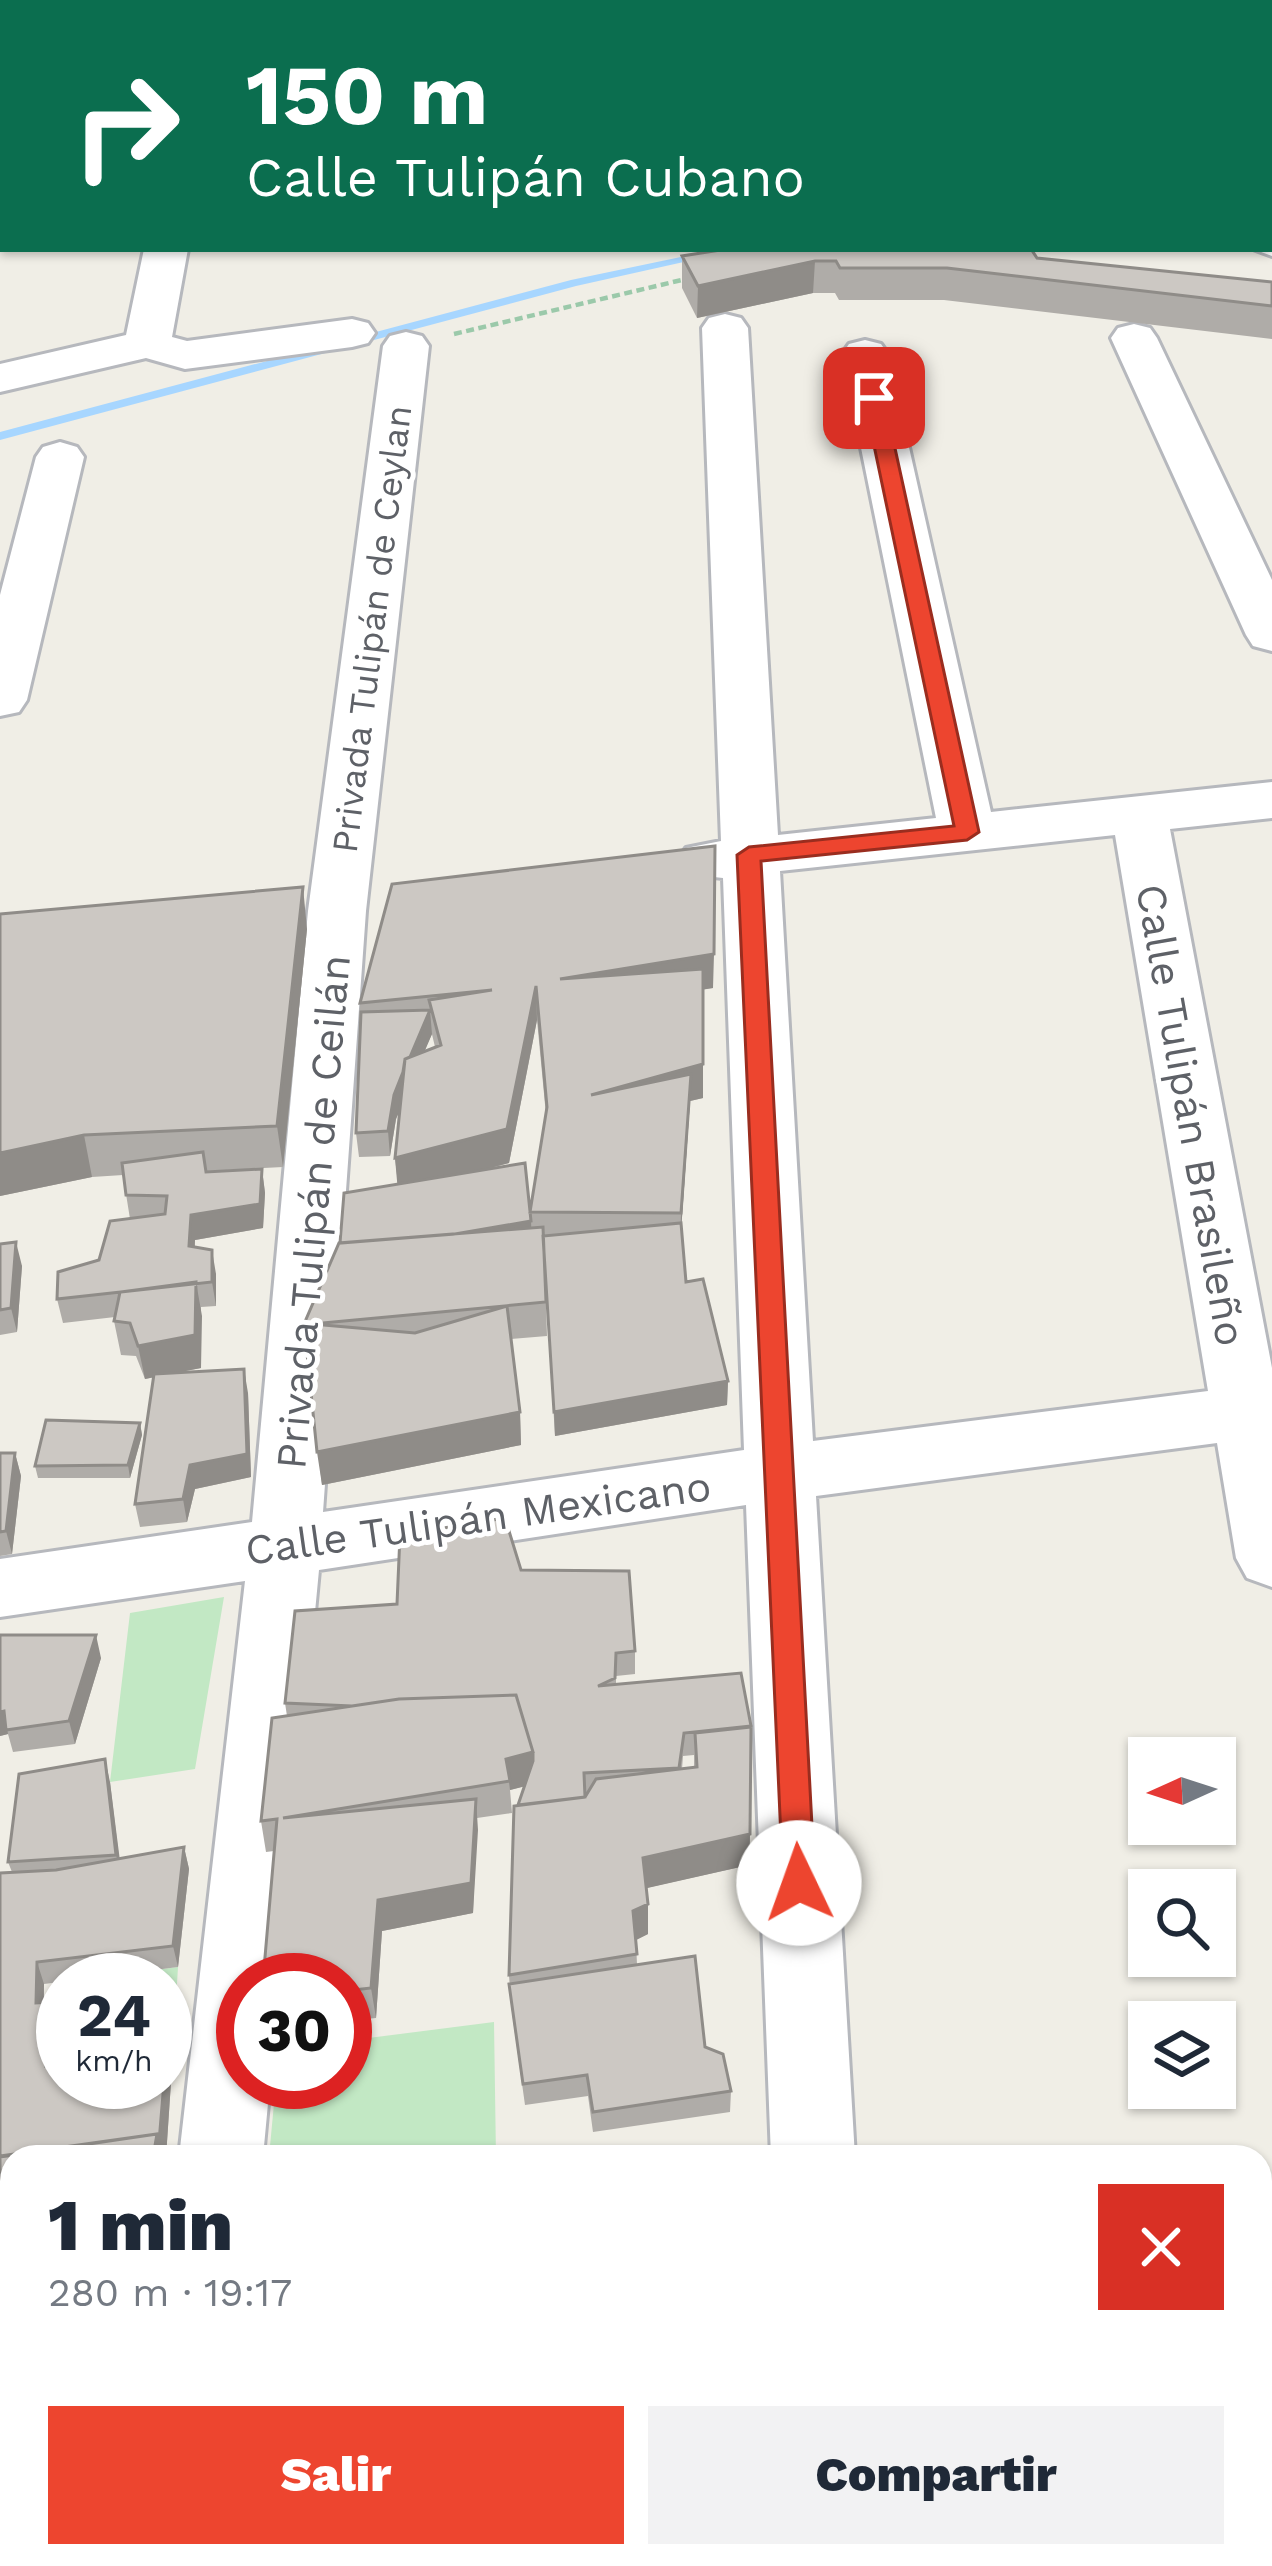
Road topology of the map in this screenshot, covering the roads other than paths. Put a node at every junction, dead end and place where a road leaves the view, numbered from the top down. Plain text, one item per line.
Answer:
1 (165, 252) edge
2 (725, 328) dead end
3 (352, 333) dead end
4 (1134, 338) dead end
5 (147, 344) junction
6 (406, 346) road end
7 (865, 354) dead end
8 (0, 378) edge
9 (60, 457) dead end
10 (1272, 635) edge
11 (0, 700) edge
12 (1272, 800) edge
13 (1139, 812) junction
14 (967, 832) junction
15 (749, 855) junction
16 (657, 867) edge
17 (338, 910) joint
18 (1257, 1411) edge
19 (779, 1473) junction
20 (285, 1547) junction
21 (1272, 1558) edge
22 (0, 1588) edge
23 (222, 2145) edge
24 (811, 2145) edge

1 - 5 street
2 - 15 street
3 - 5 street
4 - 10 street
5 - 8 street
6 - 17 street, Privada Tulipán de Ceylan
7 - 14 street
9 - 11 street
12 - 13 street
13 - 14 street
13 - 18 street, Calle Tulipán Brasileño
14 - 15 street
15 - 16 street
15 - 19 street
17 - 20 street, Privada Tulipán de Ceilán
18 - 19 street, Calle Tulipán Mexicano
18 - 21 street, Calle Tulipán Brasileño
19 - 20 street, Calle Tulipán Mexicano
19 - 24 street
20 - 22 street, Calle Tulipán Mexicano
20 - 23 street, Privada Tulipán de Ceilán

